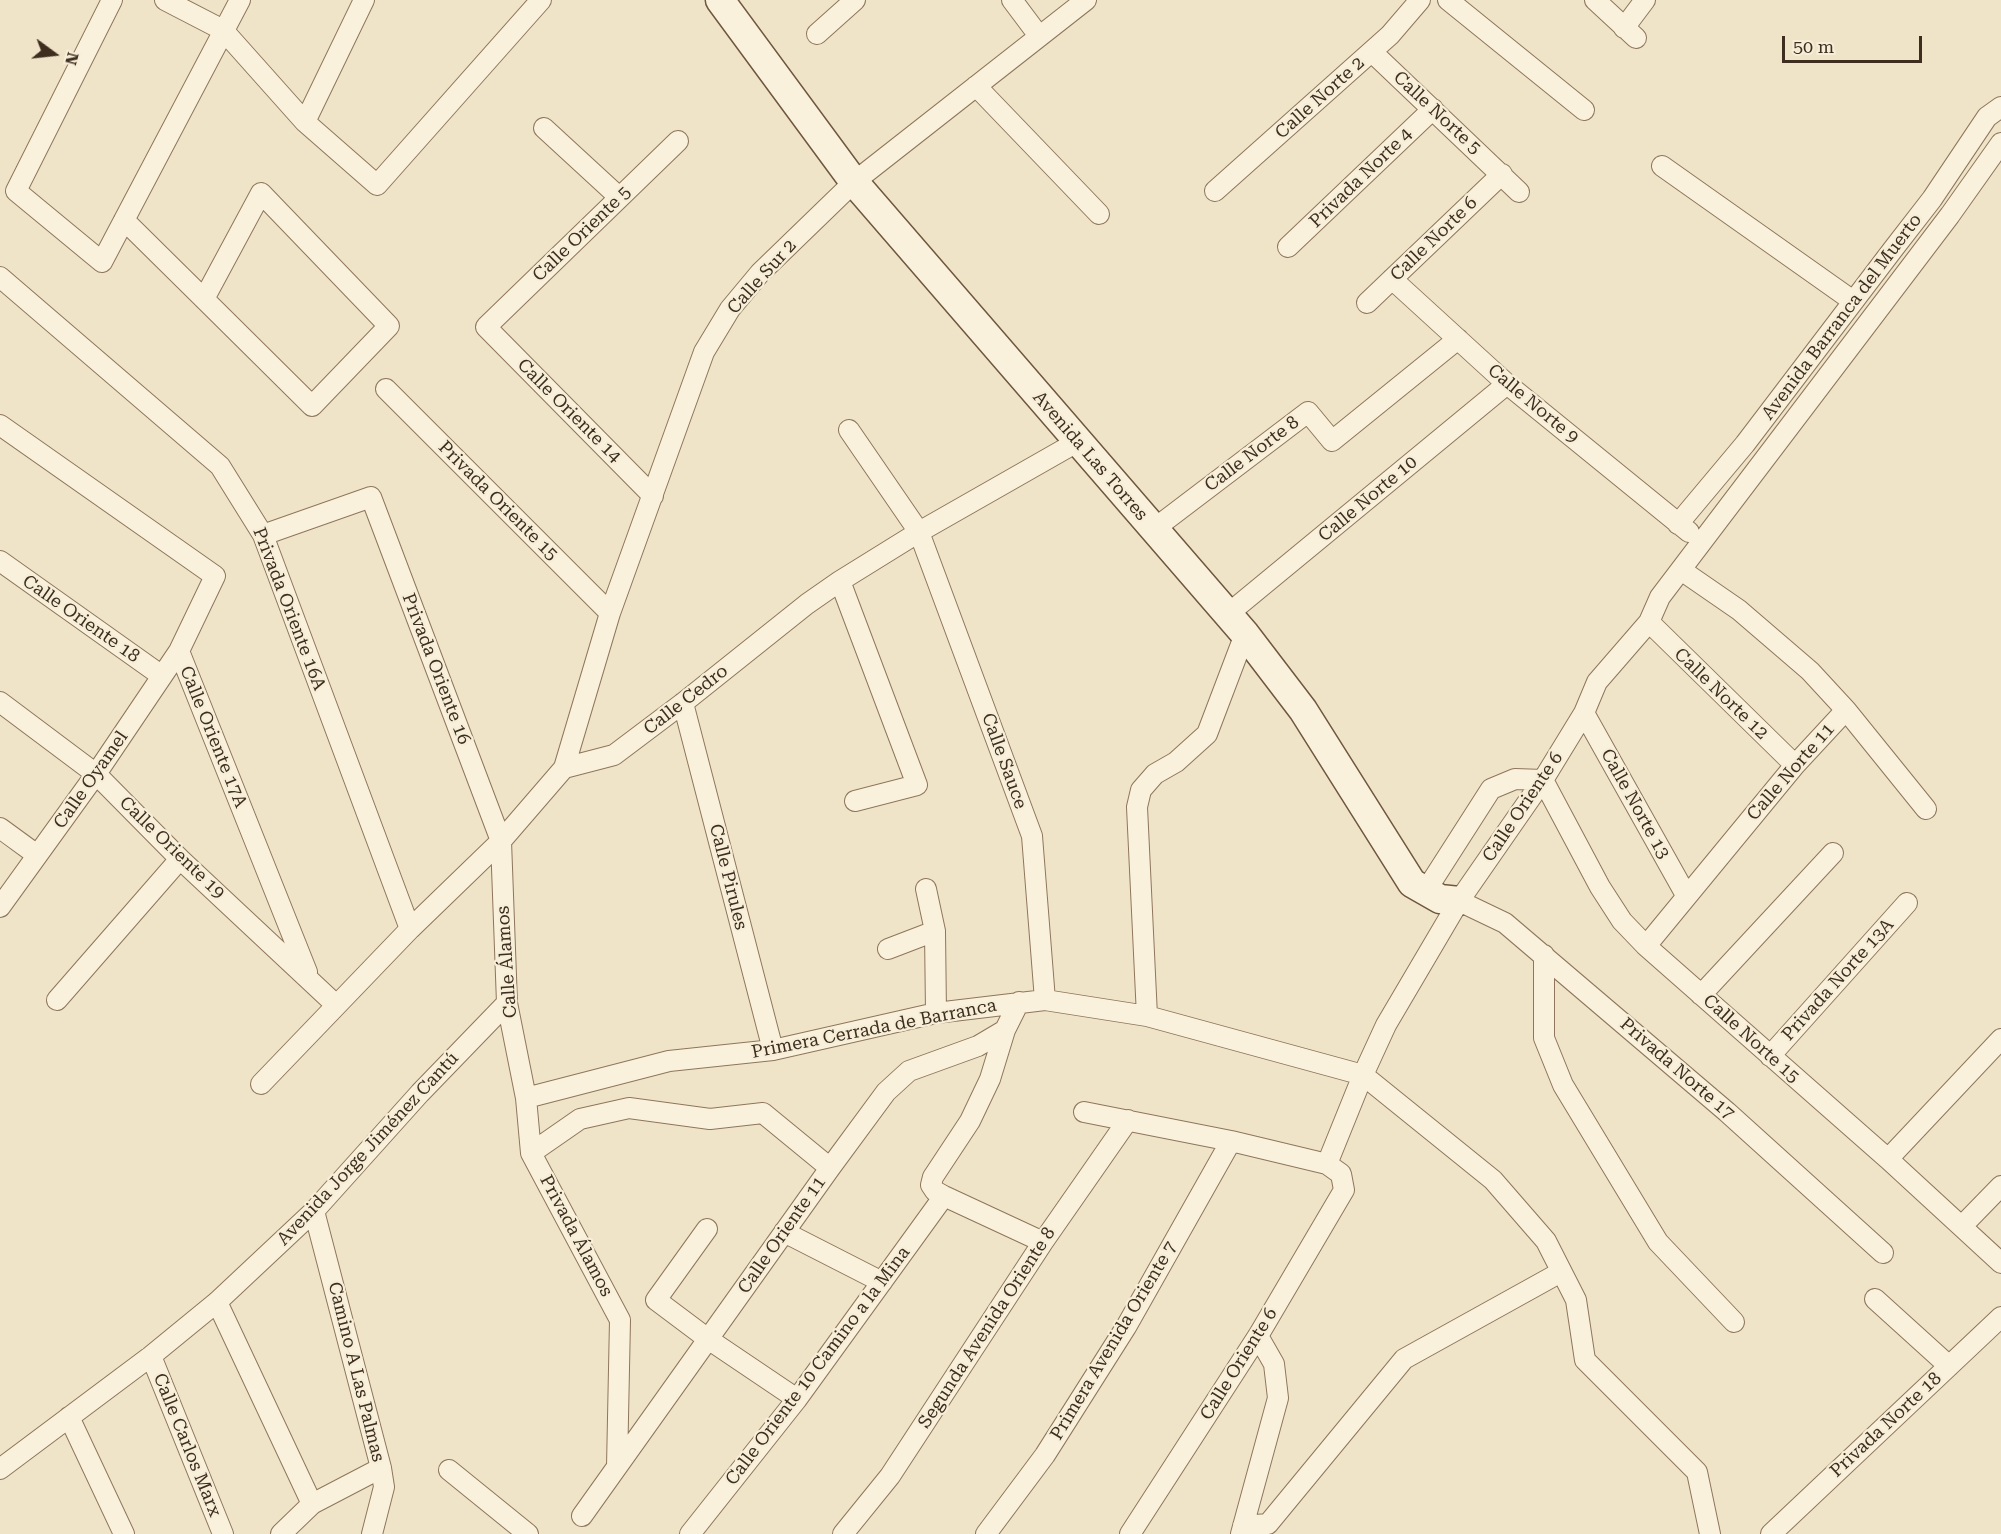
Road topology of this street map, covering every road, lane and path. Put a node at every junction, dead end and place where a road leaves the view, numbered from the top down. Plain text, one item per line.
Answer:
1 (112, 0) edge
2 (165, 0) edge
3 (240, 0) edge
4 (364, 0) edge
5 (541, 0) edge
6 (720, 0) edge
7 (855, 0) edge
8 (1012, 0) edge
9 (1086, 0) edge
10 (1420, 0) edge
11 (1448, 0) edge
12 (1594, 0) edge
13 (1645, 0) edge
14 (223, 30) junction
15 (817, 34) dead end
16 (1039, 36) junction
17 (1372, 52) junction
18 (976, 86) junction
19 (2001, 107) edge
20 (1433, 109) junction
21 (1584, 110) dead end
22 (305, 122) junction
23 (544, 128) dead end
24 (678, 141) dead end
25 (2001, 143) edge
26 (1662, 166) dead end
27 (1502, 174) junction
28 (854, 182) junction
29 (1215, 190) dead end
30 (1519, 192) dead end
31 (620, 198) junction
32 (1932, 199) junction
33 (1099, 214) dead end
34 (1950, 215) junction
35 (124, 220) junction
36 (1288, 247) dead end
37 (0, 277) edge
38 (1392, 279) junction
39 (204, 300) junction
40 (1853, 301) junction
41 (1367, 303) dead end
42 (486, 327) joint
43 (1458, 339) junction
44 (1507, 384) junction
45 (386, 389) dead end
46 (0, 424) edge
47 (849, 430) dead end
48 (1077, 442) junction
49 (1745, 444) junction
50 (1755, 473) junction
51 (653, 496) junction
52 (1678, 524) junction
53 (1154, 529) junction
54 (920, 532) junction
55 (263, 535) junction
56 (1702, 541) junction
57 (0, 561) edge
58 (1682, 570) junction
59 (840, 581) junction
60 (610, 613) junction
61 (1649, 622) junction
62 (1236, 624) junction
63 (179, 651) junction
64 (162, 676) junction
65 (0, 702) edge
66 (683, 704) junction
67 (1846, 710) junction
68 (1584, 713) junction
69 (1795, 765) junction
70 (564, 768) junction
71 (96, 774) junction
72 (1543, 780) junction
73 (855, 801) dead end
74 (1926, 809) dead end
75 (0, 828) edge
76 (501, 841) junction
77 (1833, 853) dead end
78 (37, 855) junction
79 (180, 859) junction
80 (926, 889) dead end
81 (1425, 892) junction
82 (1686, 895) junction
83 (1459, 901) junction
84 (1907, 903) dead end
85 (0, 907) edge
86 (410, 929) junction
87 (935, 931) junction
88 (1646, 946) junction
89 (888, 950) dead end
90 (1544, 955) junction
91 (309, 978) junction
92 (1701, 995) junction
93 (57, 1000) dead end
94 (1045, 1000) junction
95 (1019, 1002) junction
96 (507, 1003) junction
97 (335, 1004) junction
98 (936, 1013) junction
99 (1147, 1016) junction
100 (1005, 1030) junction
101 (2001, 1039) edge
102 (773, 1050) junction
103 (1770, 1056) junction
104 (1363, 1075) junction
105 (261, 1084) dead end
106 (526, 1098) junction
107 (1084, 1112) dead end
108 (1128, 1120) junction
109 (1231, 1141) junction
110 (531, 1153) junction
111 (1888, 1159) junction
112 (1327, 1164) junction
113 (830, 1168) junction
114 (2001, 1186) edge
115 (944, 1196) junction
116 (314, 1211) junction
117 (1962, 1226) junction
118 (707, 1229) dead end
119 (784, 1232) junction
120 (1043, 1242) junction
121 (1883, 1253) dead end
122 (2001, 1263) edge
123 (1561, 1272) junction
124 (882, 1282) junction
125 (1875, 1299) dead end
126 (217, 1302) junction
127 (2001, 1317) edge
128 (1734, 1322) dead end
129 (1258, 1336) junction
130 (708, 1339) junction
131 (151, 1356) junction
132 (1949, 1366) junction
133 (797, 1399) junction
134 (69, 1417) junction
135 (617, 1467) junction
136 (381, 1468) junction
137 (0, 1469) edge
138 (450, 1470) dead end
139 (312, 1504) junction
140 (582, 1516) dead end
141 (1242, 1530) edge
142 (377, 1531) edge
143 (124, 1534) edge
144 (222, 1534) edge
145 (281, 1534) edge
146 (528, 1534) edge
147 (690, 1534) edge
148 (843, 1534) edge
149 (986, 1534) edge
150 (1130, 1534) edge
151 (1710, 1534) edge
152 (1771, 1534) edge

1 - 35 street
2 - 14 street
3 - 14 street
4 - 22 street
5 - 22 street
6 - 28 main road, Avenida Las Torres
7 - 15 street
8 - 16 street
9 - 16 street, Calle Sur 2
10 - 17 street, Calle Norte 2
11 - 21 street
12 - 13 street
14 - 22 street
14 - 35 street
16 - 18 street, Calle Sur 2
17 - 20 street, Calle Norte 5
17 - 29 street, Calle Norte 2
18 - 28 street, Calle Sur 2
18 - 33 street
19 - 32 street, Avenida Barranca del Muerto
20 - 27 street, Calle Norte 5
20 - 36 street, Privada Norte 4
23 - 31 street
24 - 31 street, Calle Oriente 5
25 - 34 street, Calle Oriente 6
26 - 40 street
27 - 30 street, Calle Norte 5
27 - 38 street, Calle Norte 6
28 - 48 main road, Avenida Las Torres
28 - 51 street, Calle Sur 2
31 - 42 street, Calle Oriente 5
32 - 34 street
32 - 40 street, Avenida Barranca del Muerto
34 - 50 street, Calle Oriente 6
35 - 39 street
37 - 55 street, Privada Oriente 16A
38 - 41 street, Calle Norte 6
38 - 43 street, Calle Norte 9
39 - 39 street
40 - 49 street, Avenida Barranca del Muerto
42 - 51 street, Calle Oriente 14
43 - 44 street, Calle Norte 9
43 - 53 street, Calle Norte 8
44 - 52 street, Calle Norte 9
44 - 62 street, Calle Norte 10
45 - 60 street, Privada Oriente 15
46 - 63 street, Calle Oriente 17A
47 - 54 street, Calle Sauce
48 - 53 main road, Avenida Las Torres
48 - 54 street, Calle Cedro
49 - 50 street
49 - 52 street, Avenida Barranca del Muerto
50 - 56 street, Calle Oriente 6
51 - 60 street, Calle Sur 2
52 - 56 street, Calle Norte 9
53 - 62 main road, Avenida Las Torres
54 - 59 street, Calle Cedro
54 - 94 street, Calle Sauce
55 - 76 street, Privada Oriente 16
55 - 86 street, Privada Oriente 16A
56 - 58 street, Calle Oriente 6
57 - 64 street, Calle Oriente 18
58 - 61 street, Calle Oriente 6
58 - 67 street, Calle Norte 11
59 - 66 street, Calle Cedro
59 - 73 street
60 - 70 street, Calle Sur 2
61 - 68 street, Calle Oriente 6
61 - 69 street, Calle Norte 12
62 - 81 main road, Avenida Las Torres
62 - 99 street
63 - 64 street, Calle Oyamel
63 - 91 street, Calle Oriente 17A
64 - 71 street, Calle Oyamel
65 - 71 street, Calle Oriente 19
66 - 70 street, Calle Cedro
66 - 102 street, Calle Pirules
67 - 69 street, Calle Norte 11
67 - 74 street
68 - 72 street, Calle Oriente 6
68 - 82 street, Calle Norte 13
69 - 82 street, Calle Norte 11
70 - 76 street
71 - 78 street, Calle Oyamel
71 - 79 street, Calle Oriente 19
72 - 81 street
72 - 83 street, Calle Oriente 6
72 - 88 street, Calle Norte 15
75 - 78 street
76 - 86 street
76 - 96 street, Calle Álamos
77 - 92 street
78 - 85 street, Calle Oyamel
79 - 91 street, Calle Oriente 19
79 - 93 street
80 - 87 street
81 - 83 main road, Avenida Las Torres
82 - 88 street, Calle Norte 11
83 - 90 street, Privada Norte 17
83 - 104 street, Calle Oriente 6
84 - 103 street, Privada Norte 13A
86 - 97 street
87 - 89 street
87 - 98 street
88 - 92 street, Calle Norte 15
90 - 121 street, Privada Norte 17
90 - 128 street
91 - 97 street, Calle Oriente 19
92 - 103 street, Calle Norte 15
94 - 95 street, Primera Cerrada de Barranca
94 - 99 street, Primera Cerrada de Barranca
95 - 98 street, Primera Cerrada de Barranca
95 - 100 street
96 - 106 street, Calle Álamos
96 - 116 street, Avenida Jorge Jiménez Cantú
97 - 105 street
98 - 102 street, Primera Cerrada de Barranca
99 - 104 street, Primera Cerrada de Barranca
100 - 113 street, Calle Oriente 11
100 - 115 street
101 - 111 street
102 - 106 street, Primera Cerrada de Barranca
103 - 111 street, Calle Norte 15
104 - 112 street, Calle Oriente 6
104 - 123 street
106 - 110 street, Calle Álamos
107 - 108 street
108 - 109 street
108 - 120 street, Segunda Avenida Oriente 8
109 - 112 street
109 - 149 street, Primera Avenida Oriente 7
110 - 113 street
110 - 135 street, Privada Álamos
111 - 117 street, Calle Norte 15
112 - 129 street, Calle Oriente 6
113 - 119 street, Calle Oriente 11
114 - 117 street
115 - 120 street
115 - 124 street, Calle Oriente 10 Camino a la Mina
116 - 126 street, Avenida Jorge Jiménez Cantú
116 - 136 street, Camino A Las Palmas
117 - 122 street, Calle Norte 15
118 - 130 street
119 - 124 street
119 - 130 street, Calle Oriente 11
120 - 148 street, Segunda Avenida Oriente 8
123 - 141 street
123 - 151 street
124 - 133 street, Calle Oriente 10 Camino a la Mina
125 - 132 street
126 - 131 street, Avenida Jorge Jiménez Cantú
126 - 139 street
127 - 132 street, Privada Norte 18
129 - 141 street
129 - 150 street, Calle Oriente 6
130 - 133 street
130 - 135 street, Calle Oriente 11
131 - 134 street, Avenida Jorge Jiménez Cantú
131 - 144 street, Calle Carlos Marx
132 - 152 street, Privada Norte 18
133 - 147 street, Calle Oriente 10 Camino a la Mina
134 - 137 street, Avenida Jorge Jiménez Cantú
134 - 143 street
135 - 140 street, Calle Oriente 11
136 - 139 street
136 - 142 street, Camino A Las Palmas
138 - 146 street
139 - 145 street

